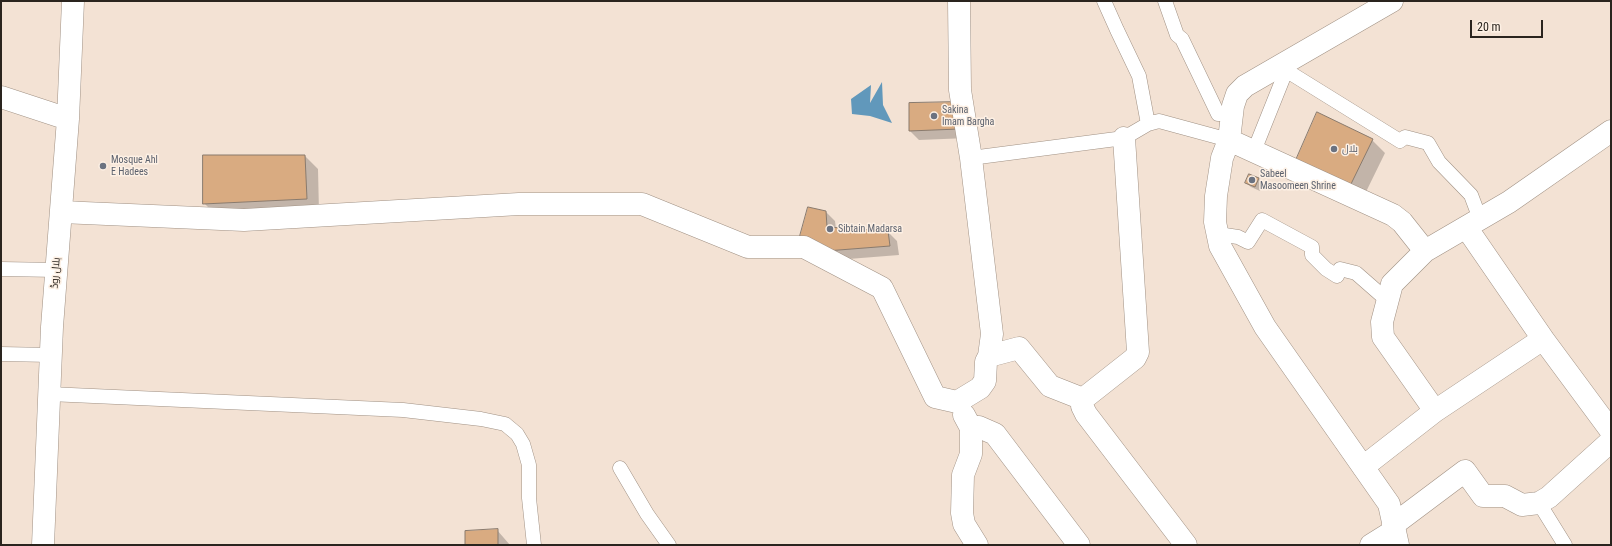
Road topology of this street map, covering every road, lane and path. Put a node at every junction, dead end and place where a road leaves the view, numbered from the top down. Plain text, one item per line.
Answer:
1 (73, 1) edge
2 (959, 1) edge
3 (1104, 1) edge
4 (1165, 1) edge
5 (1392, 1) edge
6 (1282, 68) junction
7 (1, 97) edge
8 (1232, 114) junction
9 (68, 119) junction
10 (1148, 124) junction
11 (1611, 132) edge
12 (1124, 138) junction
13 (1229, 140) junction
14 (1254, 152) junction
15 (971, 158) junction
16 (61, 212) junction
17 (1473, 223) junction
18 (1218, 234) junction
19 (1425, 251) junction
20 (1, 269) edge
21 (56, 270) junction
22 (1388, 301) junction
23 (1542, 339) junction
24 (1, 354) edge
25 (51, 355) junction
26 (989, 356) junction
27 (49, 394) junction
28 (1083, 399) junction
29 (957, 402) junction
30 (1435, 411) junction
31 (971, 428) junction
32 (1611, 431) edge
33 (1611, 441) edge
34 (1363, 466) junction
35 (620, 468) dead end
36 (1539, 503) junction
37 (1395, 533) edge
38 (43, 545) edge
39 (534, 545) edge
40 (669, 545) edge
41 (977, 545) edge
42 (1079, 545) edge
43 (1186, 545) edge
44 (1371, 545) edge
45 (1565, 545) edge

1 - 9 street, بلال روڈ
2 - 15 street
3 - 10 lane
4 - 8 lane
5 - 6 street
6 - 8 street
6 - 14 lane
6 - 17 lane
7 - 9 street
8 - 13 street
9 - 16 street, بلال روڈ
10 - 12 lane
10 - 13 lane
11 - 17 street
12 - 15 lane
12 - 28 street
13 - 14 street
13 - 18 street
14 - 19 street
15 - 26 street
16 - 21 street, بلال روڈ
16 - 29 street
17 - 19 street
17 - 23 street
18 - 22 lane
18 - 34 street
19 - 22 street
20 - 21 lane
21 - 25 street, بلال روڈ
22 - 30 street
23 - 30 street
23 - 32 street
24 - 25 lane
25 - 27 street, بلال روڈ
26 - 28 street
26 - 29 street
27 - 38 street, بلال روڈ
27 - 39 lane
28 - 43 street
29 - 31 street
30 - 34 street
31 - 41 street
31 - 42 street
33 - 36 street
34 - 37 street
35 - 40 lane
36 - 37 street
36 - 45 lane
37 - 44 street

